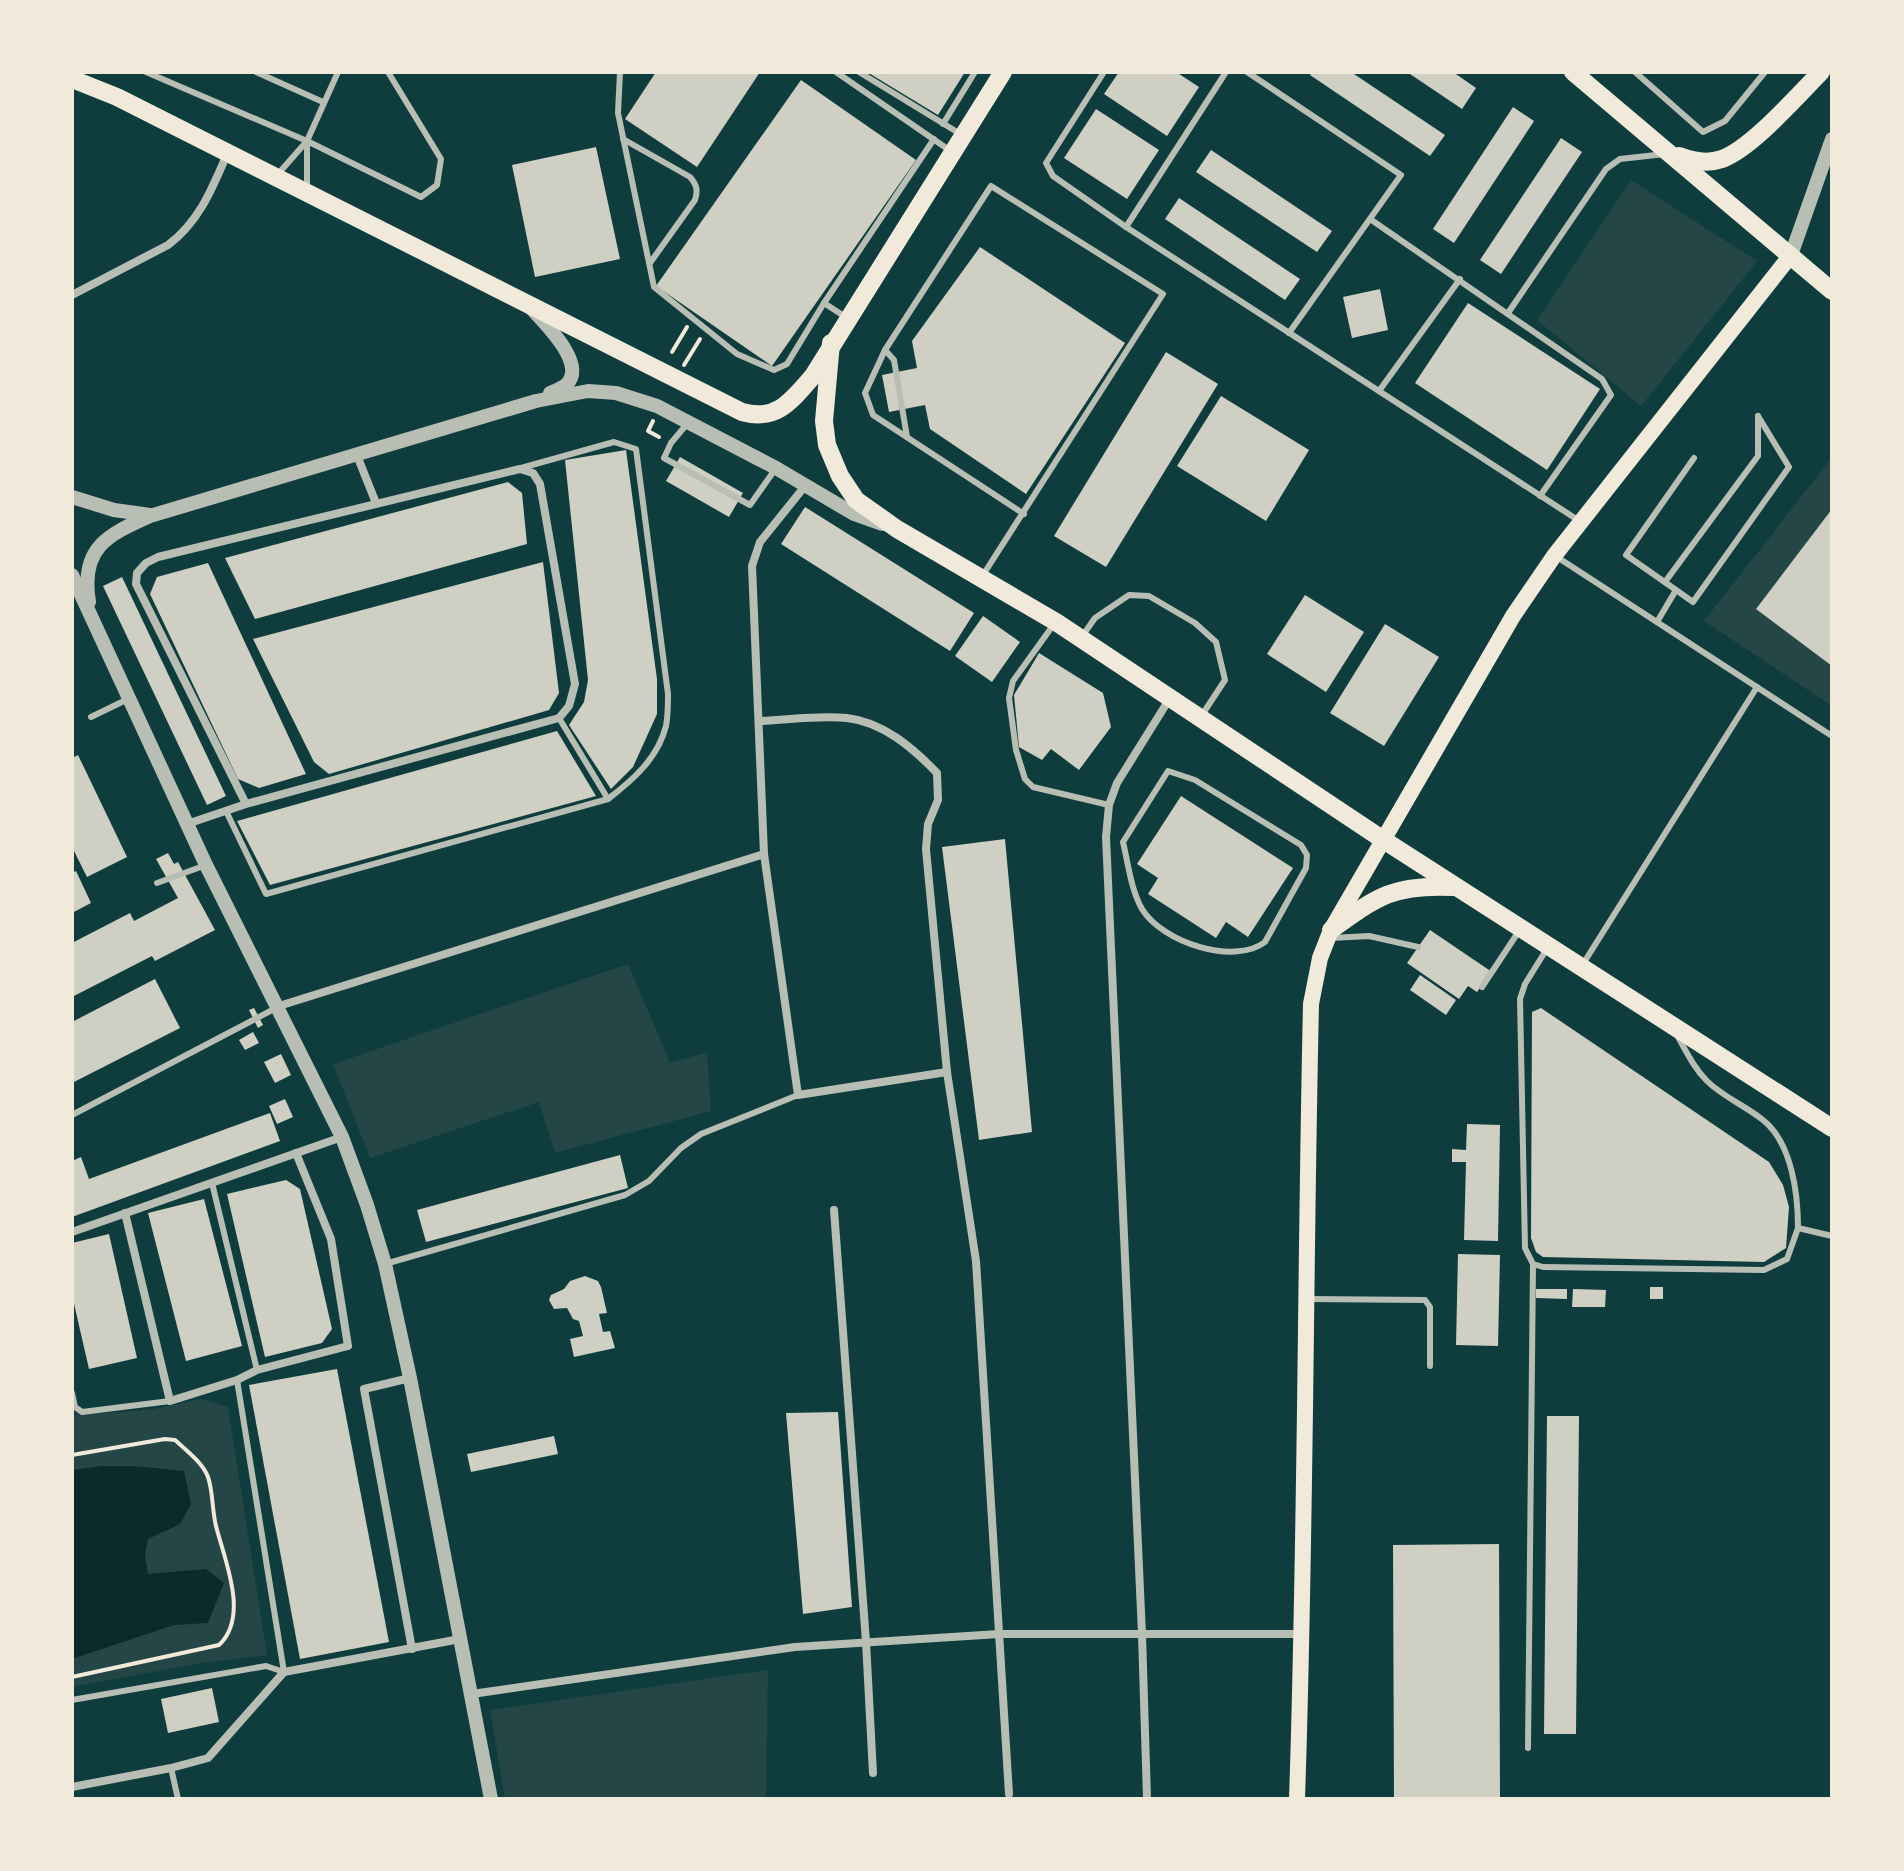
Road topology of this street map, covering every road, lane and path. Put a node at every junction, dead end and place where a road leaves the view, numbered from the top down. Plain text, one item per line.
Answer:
1 (146, 72) edge
2 (256, 72) edge
3 (338, 72) edge
4 (388, 72) edge
5 (620, 72) edge
6 (836, 72) edge
7 (859, 72) edge
8 (975, 72) edge
9 (1003, 72) edge
10 (1104, 72) edge
11 (1226, 72) edge
12 (1247, 72) edge
13 (1573, 72) edge
14 (1635, 72) edge
15 (1765, 72) edge
16 (1821, 72) edge
17 (72, 79) edge
18 (323, 102) junction
19 (943, 124) junction
20 (963, 136) junction
21 (623, 139) junction
22 (934, 139) junction
23 (1832, 139) edge
24 (307, 141) junction
25 (227, 153) junction
26 (952, 153) junction
27 (1672, 154) junction
28 (275, 177) junction
29 (307, 193) junction
30 (1370, 219) junction
31 (1126, 227) junction
32 (1791, 255) junction
33 (650, 263) junction
34 (1460, 279) junction
35 (1832, 291) edge
36 (72, 295) edge
37 (824, 303) junction
38 (528, 304) junction
39 (1508, 313) junction
40 (847, 318) junction
41 (1289, 333) junction
42 (679, 339) dead end
43 (831, 343) junction
44 (885, 350) junction
45 (672, 352) dead end
46 (1379, 391) junction
47 (536, 401) junction
48 (654, 419) dead end
49 (689, 422) junction
50 (907, 437) junction
51 (671, 443) junction
52 (356, 453) junction
53 (1694, 458) dead end
54 (776, 468) junction
55 (520, 469) junction
56 (805, 486) junction
57 (1540, 496) junction
58 (72, 497) edge
59 (376, 503) junction
60 (1024, 514) junction
61 (150, 516) junction
62 (1581, 522) junction
63 (897, 529) junction
64 (1554, 556) junction
65 (72, 575) edge
66 (981, 577) junction
67 (1665, 582) junction
68 (1676, 590) junction
69 (92, 622) junction
70 (1056, 622) junction
71 (1657, 622) junction
72 (1081, 638) junction
73 (1757, 687) junction
74 (1170, 697) junction
75 (130, 698) junction
76 (91, 717) dead end
77 (1200, 717) junction
78 (559, 718) junction
79 (759, 721) junction
80 (1832, 736) edge
81 (608, 799) junction
82 (246, 804) junction
83 (1109, 805) junction
84 (226, 811) junction
85 (187, 824) junction
86 (1106, 837) junction
87 (1382, 839) junction
88 (1123, 842) junction
89 (764, 854) junction
90 (206, 865) junction
91 (157, 883) dead end
92 (1456, 887) junction
93 (1521, 928) junction
94 (1330, 934) junction
95 (1548, 946) junction
96 (1418, 947) dead end
97 (1581, 967) junction
98 (1482, 987) dead end
99 (279, 1006) junction
100 (1672, 1026) junction
101 (947, 1072) junction
102 (798, 1095) junction
103 (72, 1115) edge
104 (1832, 1128) edge
105 (342, 1137) junction
106 (296, 1153) junction
107 (212, 1183) junction
108 (834, 1210) dead end
109 (125, 1213) junction
110 (1798, 1228) junction
111 (72, 1232) edge
112 (1832, 1236) edge
113 (385, 1264) junction
114 (1533, 1264) junction
115 (1305, 1299) junction
116 (1430, 1366) dead end
117 (257, 1370) junction
118 (410, 1378) junction
119 (237, 1380) junction
120 (72, 1393) edge
121 (170, 1401) junction
122 (72, 1455) edge
123 (999, 1634) junction
124 (1142, 1634) junction
125 (1303, 1634) junction
126 (460, 1639) junction
127 (866, 1642) junction
128 (412, 1649) junction
129 (284, 1672) junction
130 (72, 1677) edge
131 (472, 1694) junction
132 (72, 1700) edge
133 (1528, 1748) dead end
134 (171, 1768) junction
135 (873, 1773) dead end
136 (72, 1787) edge
137 (1009, 1794) dead end
138 (178, 1799) edge
139 (491, 1799) edge
140 (1147, 1799) edge
141 (1297, 1799) edge

1 - 24 lane
2 - 18 lane
3 - 18 lane
4 - 24 lane
5 - 21 lane
6 - 22 lane
7 - 19 lane
8 - 19 lane
9 - 20 main road
10 - 31 lane
11 - 31 lane
12 - 30 lane
13 - 27 main road
14 - 15 lane
16 - 27 main road
17 - 25 main road
18 - 24 lane
19 - 20 lane
20 - 26 main road
21 - 33 lane
21 - 33 lane
22 - 26 lane
22 - 37 lane
23 - 32 street
24 - 28 lane
24 - 29 lane
25 - 28 main road
25 - 36 street
26 - 40 main road
27 - 32 main road
27 - 39 lane
28 - 29 main road
29 - 38 main road
30 - 34 lane
30 - 41 lane
31 - 41 lane
32 - 35 main road
32 - 62 main road
33 - 37 lane
34 - 39 lane
34 - 46 lane
37 - 40 lane
38 - 43 main road
38 - 47 street
39 - 57 lane
40 - 43 main road
41 - 46 lane
42 - 45 path
43 - 63 main road
44 - 50 lane
44 - 50 lane
44 - 60 lane
46 - 57 lane
47 - 49 street
47 - 52 street
48 - 51 path
49 - 51 lane
49 - 54 street
50 - 60 lane
51 - 54 lane
52 - 59 street
52 - 61 street
53 - 67 lane
54 - 56 street
55 - 59 street
55 - 78 street
55 - 81 lane
56 - 63 street
56 - 79 street
57 - 62 lane
58 - 61 street
59 - 82 street
60 - 66 lane
61 - 69 street
62 - 64 main road
63 - 66 main road
64 - 71 lane
64 - 87 main road
65 - 69 street
66 - 70 main road
67 - 68 lane
67 - 68 lane
68 - 71 lane
69 - 75 street
70 - 72 main road
70 - 83 lane
71 - 73 lane
72 - 74 main road
72 - 77 lane
73 - 80 lane
73 - 97 lane
74 - 77 main road
74 - 83 street
75 - 76 lane
75 - 85 street
77 - 87 main road
78 - 81 lane
78 - 82 street
79 - 89 street
79 - 101 street
81 - 84 lane
82 - 84 street
83 - 86 street
84 - 85 street
85 - 90 street
86 - 88 lane
86 - 124 street
87 - 92 main road
87 - 94 main road
88 - 88 lane
89 - 99 street
89 - 102 street
90 - 91 lane
90 - 99 street
92 - 93 main road
92 - 94 main road
93 - 95 main road
93 - 98 lane
94 - 96 lane
94 - 115 main road
95 - 97 main road
95 - 114 lane
97 - 100 main road
99 - 103 lane
99 - 105 street
100 - 104 main road
100 - 110 lane
101 - 102 street
101 - 123 street
102 - 113 lane
105 - 106 street
105 - 113 street
106 - 107 street
106 - 117 street
107 - 109 street
107 - 117 lane
108 - 127 street
109 - 111 street
109 - 121 street
110 - 112 lane
110 - 114 lane
113 - 118 street
114 - 133 lane
115 - 116 lane
115 - 125 main road
117 - 119 street
118 - 126 street
118 - 128 street
119 - 121 street
119 - 129 lane
120 - 121 lane
122 - 130 path
123 - 124 street
123 - 127 street
123 - 137 street
124 - 125 street
124 - 140 street
125 - 141 main road
126 - 128 street
126 - 131 street
127 - 131 street
127 - 135 street
128 - 129 street
129 - 132 lane
129 - 134 street
131 - 139 street
134 - 136 street
134 - 138 lane

